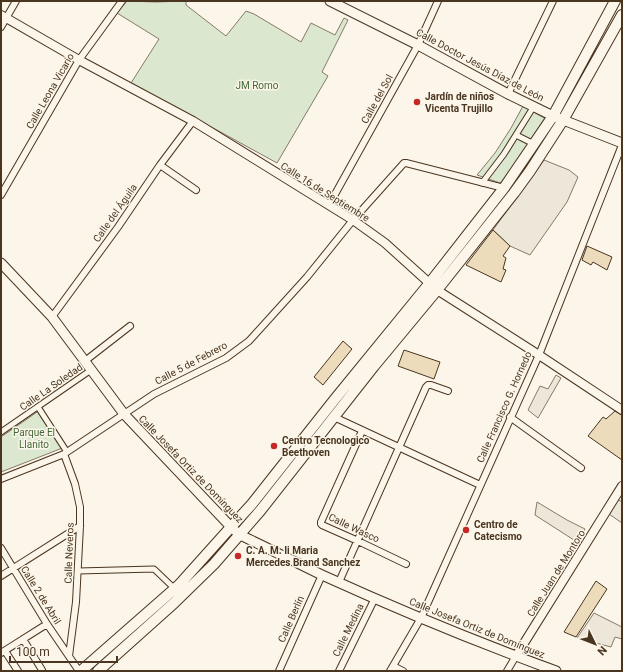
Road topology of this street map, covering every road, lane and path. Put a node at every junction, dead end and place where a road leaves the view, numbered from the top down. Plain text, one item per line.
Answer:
1 (16, 1) edge
2 (122, 1) edge
3 (330, 1) edge
4 (438, 1) edge
5 (553, 1) edge
6 (615, 1) edge
7 (622, 15) edge
8 (4, 17) edge
9 (1, 27) edge
10 (418, 45) junction
11 (80, 60) junction
12 (508, 94) junction
13 (534, 106) junction
14 (553, 116) junction
15 (563, 120) junction
16 (193, 121) junction
17 (516, 135) junction
18 (530, 142) dead end
19 (622, 144) edge
20 (160, 165) junction
21 (482, 183) junction
22 (504, 188) junction
23 (196, 190) dead end
24 (1, 195) edge
25 (329, 205) junction
26 (353, 220) junction
27 (1, 263) edge
28 (433, 287) junction
29 (52, 317) junction
30 (130, 326) dead end
31 (539, 355) junction
32 (85, 361) junction
33 (91, 370) junction
34 (448, 391) dead end
35 (38, 407) junction
36 (622, 410) edge
37 (124, 414) junction
38 (334, 417) junction
39 (510, 417) junction
40 (362, 431) junction
41 (1, 432) edge
42 (399, 447) junction
43 (65, 453) junction
44 (580, 468) dead end
45 (1, 479) edge
46 (480, 485) junction
47 (622, 486) edge
48 (80, 526) junction
49 (232, 527) junction
50 (240, 535) junction
51 (358, 541) junction
52 (1, 548) edge
53 (406, 564) dead end
54 (13, 568) junction
55 (78, 570) junction
56 (322, 575) junction
57 (1, 576) edge
58 (339, 582) junction
59 (174, 589) junction
60 (375, 598) junction
61 (421, 618) junction
62 (47, 624) junction
63 (23, 639) junction
64 (3, 652) edge
65 (69, 656) junction
66 (516, 656) junction
67 (392, 668) edge
68 (42, 670) edge
69 (18, 671) edge
70 (80, 671) edge
71 (98, 671) edge
72 (279, 671) edge
73 (339, 671) edge
74 (403, 671) edge
75 (507, 671) edge
76 (556, 671) edge

1 - 8 street
2 - 11 street, Calle Leona Vicario
3 - 10 main road, Calle Doctor Jesús Díaz de León
4 - 10 street, Calle del Sol
5 - 12 street
6 - 14 main road
7 - 15 main road
8 - 9 street
8 - 11 street, Calle 16 de Septiembre
10 - 12 main road, Calle Doctor Jesús Díaz de León
10 - 25 street, Calle del Sol
11 - 16 street, Calle 16 de Septiembre
11 - 24 street, Calle Leona Vicario
12 - 13 main road, Calle Doctor Jesús Díaz de León
13 - 14 main road, Calle Doctor Jesús Díaz de León
13 - 17 street
14 - 15 main road, Calle Doctor Jesús Díaz de León
14 - 22 main road
15 - 19 main road, Calle Doctor Jesús Díaz de León
15 - 28 main road
16 - 20 street, Calle del Águila
16 - 25 street, Calle 16 de Septiembre
17 - 18 street
17 - 21 street
19 - 31 street, Calle Francisco G. Hornedo
20 - 23 street
20 - 29 street, Calle del Águila
21 - 22 street
21 - 26 street, Calle 5 de Febrero
22 - 28 main road
25 - 26 street, Calle 16 de Septiembre
26 - 28 street, Calle 16 de Septiembre
26 - 37 street, Calle 5 de Febrero
27 - 29 main road, Calle Josefa Ortiz de Domínguez
28 - 31 street, Calle 16 de Septiembre
28 - 38 main road
28 - 49 main road
29 - 32 main road, Calle Josefa Ortiz de Domínguez
30 - 32 street
31 - 36 street, Calle 16 de Septiembre
31 - 39 street, Calle Francisco G. Hornedo
32 - 33 main road, Calle Josefa Ortiz de Domínguez
33 - 35 street, Calle La Soledad
33 - 37 main road, Calle Josefa Ortiz de Domínguez
34 - 42 street
35 - 41 street, Calle La Soledad
35 - 43 street
37 - 43 street, Calle 5 de Febrero
37 - 49 main road, Calle Josefa Ortiz de Domínguez
38 - 40 street
38 - 50 main road
39 - 44 street
39 - 46 street, Calle Francisco G. Hornedo
40 - 42 street
40 - 51 street, Calle Wasco
42 - 46 street
42 - 51 street
43 - 45 street, Calle 5 de Febrero
43 - 48 street, Calle Neveros
46 - 61 street, Calle Francisco G. Hornedo
47 - 66 street, Calle Juan de Montoro
48 - 54 street
48 - 55 street, Calle Neveros
49 - 50 main road, Calle Josefa Ortiz de Domínguez
49 - 59 main road
50 - 56 main road, Calle Josefa Ortiz de Domínguez
50 - 71 main road
51 - 53 street, Calle Wasco
51 - 58 street
52 - 54 street, Calle 2 de Abril
54 - 57 street
54 - 62 street, Calle 2 de Abril
55 - 59 street
55 - 65 street, Calle Neveros
56 - 58 main road, Calle Josefa Ortiz de Domínguez
56 - 72 street, Calle Berlín
58 - 60 main road, Calle Josefa Ortiz de Domínguez
59 - 70 main road
60 - 61 main road, Calle Josefa Ortiz de Domínguez
60 - 73 street, Calle Medina
61 - 66 main road, Calle Josefa Ortiz de Domínguez
61 - 67 street, Calle Francisco G. Hornedo
62 - 63 street
62 - 65 street, Calle 2 de Abril
63 - 64 street
63 - 68 street
64 - 69 street
65 - 70 street, Calle 2 de Abril
66 - 75 street, Calle Juan de Montoro
66 - 76 main road, Calle Josefa Ortiz de Domínguez
67 - 74 street

